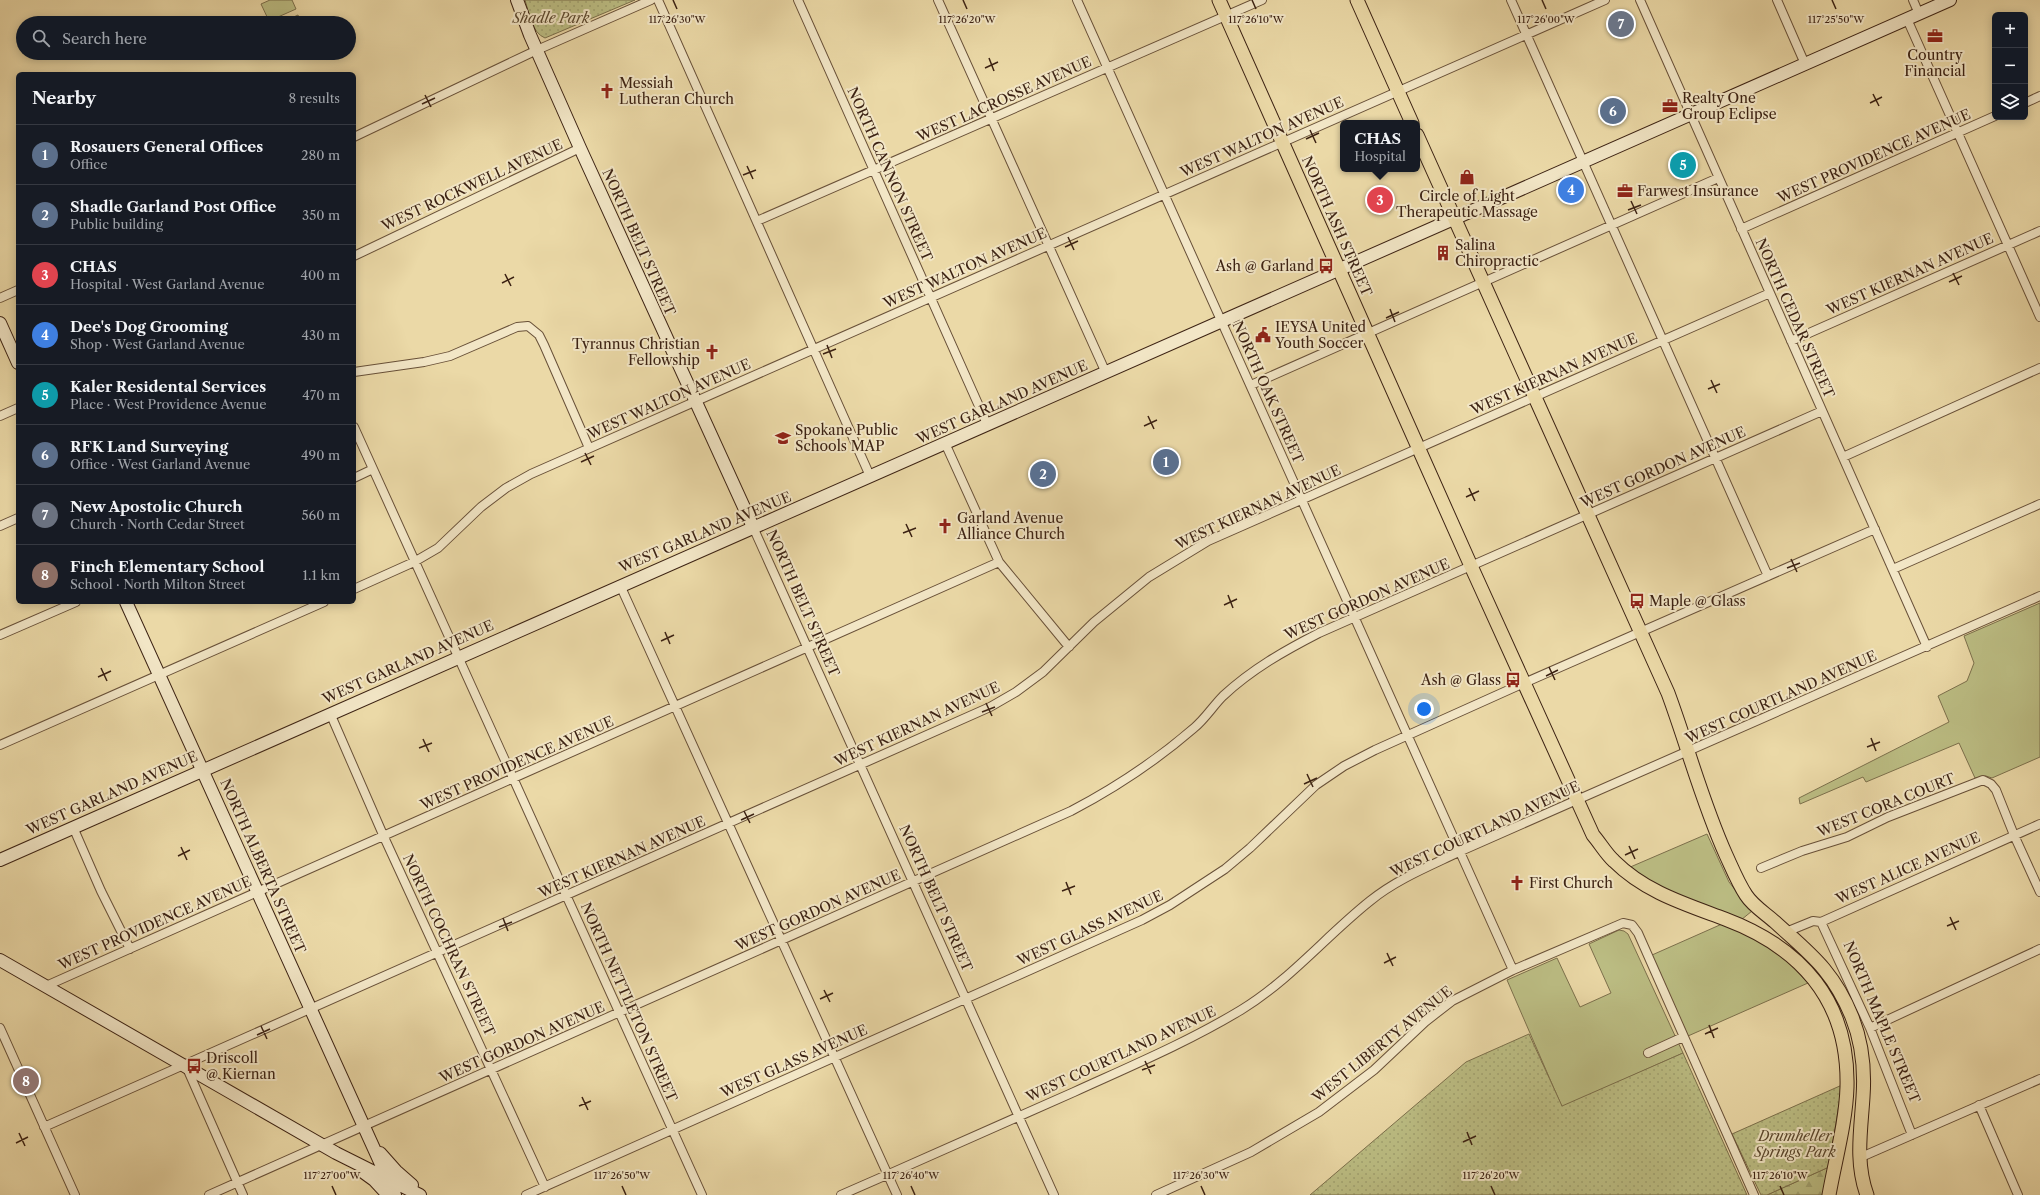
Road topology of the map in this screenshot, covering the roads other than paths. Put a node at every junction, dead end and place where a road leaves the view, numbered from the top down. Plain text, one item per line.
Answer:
1 (518, 0) edge
2 (651, 0) edge
3 (658, 0) edge
4 (798, 0) edge
5 (938, 0) edge
6 (1077, 0) edge
7 (1219, 0) edge
8 (1262, 0) edge
9 (1357, 0) edge
10 (1511, 0) edge
11 (1605, 0) edge
12 (1640, 0) edge
13 (1777, 0) edge
14 (1913, 0) edge
15 (1950, 0) edge
16 (1919, 14) junction
17 (1226, 16) junction
18 (1907, 19) junction
19 (1526, 35) junction
20 (537, 50) junction
21 (1806, 64) junction
22 (1108, 67) junction
23 (1397, 92) junction
24 (2040, 96) edge
25 (2028, 102) edge
26 (1690, 115) junction
27 (1992, 117) edge
28 (992, 119) junction
29 (1411, 120) edge
30 (1959, 132) junction
31 (356, 135) edge
32 (1420, 141) edge
33 (1283, 142) junction
34 (580, 148) junction
35 (1584, 162) junction
36 (874, 169) junction
37 (1718, 178) junction
38 (1165, 194) junction
39 (1455, 219) junction
40 (757, 221) junction
41 (1612, 225) junction
42 (1741, 229) junction
43 (2040, 231) edge
44 (1048, 245) junction
45 (2008, 246) junction
46 (356, 255) edge
47 (1339, 270) junction
48 (1484, 282) junction
49 (16, 291) edge
50 (1770, 293) junction
51 (0, 298) edge
52 (931, 298) junction
53 (2040, 317) edge
54 (1222, 322) junction
55 (0, 323) edge
56 (1367, 334) junction
57 (1664, 340) junction
58 (1791, 341) junction
59 (815, 349) junction
60 (16, 359) edge
61 (2040, 368) edge
62 (356, 372) edge
63 (1106, 373) junction
64 (1251, 385) junction
65 (1536, 396) junction
66 (695, 402) junction
67 (16, 409) edge
68 (1822, 411) junction
69 (0, 416) edge
70 (987, 424) junction
71 (356, 431) edge
72 (945, 443) junction
73 (589, 448) junction
74 (1418, 448) junction
75 (1843, 456) junction
76 (1716, 458) junction
77 (373, 469) junction
78 (870, 476) junction
79 (356, 477) edge
80 (1302, 499) junction
81 (2040, 504) edge
82 (1588, 514) junction
83 (16, 519) edge
84 (0, 526) edge
85 (753, 528) junction
86 (1875, 529) junction
87 (414, 562) junction
88 (999, 562) junction
89 (1471, 566) junction
90 (1893, 569) junction
91 (1768, 576) junction
92 (620, 585) junction
93 (356, 588) edge
94 (2040, 596) edge
95 (71, 604) edge
96 (127, 604) edge
97 (319, 604) edge
98 (1355, 617) junction
99 (1641, 632) junction
100 (0, 635) edge
101 (1927, 646) junction
102 (1069, 647) junction
103 (808, 648) junction
104 (458, 657) junction
105 (159, 675) junction
106 (1524, 683) junction
107 (676, 706) junction
108 (330, 713) junction
109 (1409, 734) junction
110 (0, 745) edge
111 (1690, 752) junction
112 (860, 765) junction
113 (202, 769) junction
114 (513, 779) junction
115 (1577, 801) junction
116 (729, 824) junction
117 (2040, 824) edge
118 (73, 827) junction
119 (2014, 835) junction
120 (384, 837) junction
121 (1461, 851) junction
122 (0, 860) edge
123 (1761, 868) dead end
124 (913, 882) junction
125 (258, 892) junction
126 (2040, 892) edge
127 (566, 896) junction
128 (1821, 922) junction
129 (1786, 932) junction
130 (781, 940) junction
131 (130, 949) junction
132 (2040, 949) edge
133 (438, 952) junction
134 (2, 964) edge
135 (1513, 970) junction
136 (46, 986) junction
137 (966, 999) junction
138 (311, 1009) junction
139 (619, 1012) junction
140 (0, 1028) edge
141 (1870, 1028) junction
142 (1683, 1037) junction
143 (1648, 1053) dead end
144 (834, 1057) junction
145 (185, 1065) junction
146 (492, 1070) junction
147 (2040, 1079) edge
148 (1979, 1105) junction
149 (1019, 1116) junction
150 (364, 1126) junction
151 (44, 1127) junction
152 (672, 1130) junction
153 (1912, 1135) junction
154 (371, 1142) junction
155 (322, 1145) junction
156 (336, 1153) junction
157 (1859, 1158) junction
158 (888, 1174) junction
159 (387, 1178) junction
160 (237, 1183) junction
161 (545, 1187) junction
162 (74, 1195) edge
163 (209, 1195) edge
164 (243, 1195) edge
165 (388, 1195) edge
166 (395, 1195) edge
167 (420, 1195) edge
168 (424, 1195) edge
169 (526, 1195) edge
170 (702, 1195) edge
171 (841, 1195) edge
172 (897, 1195) edge
173 (1054, 1195) edge
174 (1156, 1195) edge
175 (1754, 1195) edge
176 (1829, 1195) edge
177 (1867, 1195) edge
178 (2018, 1195) edge

1 - 20 street, NORTH BELT STREET
2 - 20 street
3 - 40 street
4 - 36 street, NORTH CANNON STREET
5 - 28 street
6 - 22 street, NORTH OAK STREET
7 - 17 main road, NORTH ASH STREET
8 - 17 street, WEST LACROSSE AVENUE
9 - 23 main road
10 - 19 street
11 - 19 street, WEST WALTON AVENUE
12 - 26 street, NORTH CEDAR STREET
13 - 21 street
14 - 16 street
15 - 16 street, WEST GARLAND AVENUE
16 - 18 street, WEST GARLAND AVENUE
17 - 22 street, WEST LACROSSE AVENUE
17 - 33 main road, NORTH ASH STREET
18 - 21 street, WEST GARLAND AVENUE
18 - 30 street
19 - 23 street, WEST WALTON AVENUE
19 - 35 street
20 - 31 street
20 - 34 street, NORTH BELT STREET
21 - 26 street, WEST GARLAND AVENUE
22 - 28 street, WEST LACROSSE AVENUE
22 - 38 street, NORTH OAK STREET
23 - 29 main road
23 - 33 street, WEST WALTON AVENUE
24 - 25 street
26 - 35 street, WEST GARLAND AVENUE
26 - 37 street, NORTH CEDAR STREET
27 - 30 street, WEST PROVIDENCE AVENUE
28 - 36 street, WEST LACROSSE AVENUE
28 - 44 street
30 - 42 street, WEST PROVIDENCE AVENUE
30 - 45 street
32 - 39 main road
33 - 38 street, WEST WALTON AVENUE
33 - 47 main road, NORTH ASH STREET
34 - 46 street, WEST ROCKWELL AVENUE
34 - 66 street, NORTH BELT STREET
35 - 39 street, WEST GARLAND AVENUE
35 - 41 street
36 - 40 street, WEST LACROSSE AVENUE
36 - 52 street, NORTH CANNON STREET
37 - 41 street
37 - 42 street, NORTH CEDAR STREET
38 - 44 street, WEST WALTON AVENUE
38 - 54 street, NORTH OAK STREET
39 - 47 street, WEST GARLAND AVENUE
39 - 48 main road
40 - 59 street
41 - 48 street
41 - 57 street
42 - 50 street, NORTH CEDAR STREET
43 - 45 street, WEST KIERNAN AVENUE
44 - 52 street, WEST WALTON AVENUE
44 - 63 street
45 - 53 street
45 - 58 street, WEST KIERNAN AVENUE
47 - 54 street, WEST GARLAND AVENUE
47 - 56 main road, NORTH ASH STREET
48 - 56 street
48 - 65 main road
49 - 51 street
50 - 57 street, WEST KIERNAN AVENUE
50 - 58 street, NORTH CEDAR STREET
52 - 59 street, WEST WALTON AVENUE
52 - 70 street, NORTH CANNON STREET
54 - 63 street, WEST GARLAND AVENUE
54 - 64 street, NORTH OAK STREET
55 - 60 street
56 - 64 street
56 - 74 main road, NORTH ASH STREET
57 - 65 street, WEST KIERNAN AVENUE
57 - 76 street
58 - 68 street, NORTH CEDAR STREET
59 - 66 street, WEST WALTON AVENUE
59 - 78 street
61 - 75 street
62 - 73 street
63 - 70 street, WEST GARLAND AVENUE
64 - 80 street, NORTH OAK STREET
65 - 74 street, WEST KIERNAN AVENUE
65 - 82 main road
66 - 73 street, WEST WALTON AVENUE
66 - 85 street, NORTH BELT STREET
67 - 69 street
68 - 75 street, NORTH CEDAR STREET
68 - 76 street, WEST GORDON AVENUE
70 - 72 street, WEST GARLAND AVENUE
71 - 77 street, NORTH NETTLETON STREET
72 - 78 street, WEST GARLAND AVENUE
72 - 88 street
73 - 87 street, WEST WALTON AVENUE
74 - 80 street, WEST KIERNAN AVENUE
74 - 89 main road, NORTH ASH STREET
75 - 86 street, NORTH CEDAR STREET
76 - 82 street, WEST GORDON AVENUE
76 - 91 street
77 - 79 street
77 - 87 street, NORTH NETTLETON STREET
78 - 85 street, WEST GARLAND AVENUE
80 - 98 street, NORTH OAK STREET
80 - 102 street, WEST KIERNAN AVENUE
81 - 90 street
82 - 89 street, WEST GORDON AVENUE
82 - 99 main road
83 - 84 street
85 - 92 street, WEST GARLAND AVENUE
85 - 103 street, NORTH BELT STREET
86 - 90 street, NORTH CEDAR STREET
86 - 91 street, WEST GLASS AVENUE
87 - 93 street, WEST WALTON AVENUE
87 - 104 street, NORTH NETTLETON STREET
88 - 102 street
88 - 103 street, WEST PROVIDENCE AVENUE
89 - 98 street, WEST GORDON AVENUE
89 - 106 main road, NORTH ASH STREET
90 - 101 street, NORTH CEDAR STREET
91 - 99 street, WEST GLASS AVENUE
92 - 104 street, WEST GARLAND AVENUE
92 - 107 street
94 - 101 street, WEST COURTLAND AVENUE
95 - 100 street
96 - 105 street, NORTH ALBERTA STREET
97 - 105 street
98 - 109 street, NORTH OAK STREET
98 - 124 street, WEST GORDON AVENUE
99 - 106 street, WEST GLASS AVENUE
99 - 111 main road
101 - 111 street, WEST COURTLAND AVENUE
102 - 112 street, WEST KIERNAN AVENUE
103 - 107 street, WEST PROVIDENCE AVENUE
103 - 112 street, NORTH BELT STREET
104 - 108 street, WEST GARLAND AVENUE
104 - 114 street, NORTH NETTLETON STREET
105 - 110 street
105 - 113 street, NORTH ALBERTA STREET
106 - 109 street, WEST GLASS AVENUE
106 - 115 main road, NORTH ASH STREET
107 - 114 street, WEST PROVIDENCE AVENUE
107 - 116 street
108 - 113 street, WEST GARLAND AVENUE
108 - 120 street, NORTH COCHRAN STREET
109 - 121 street, NORTH OAK STREET
109 - 137 street, WEST GLASS AVENUE
111 - 115 street, WEST COURTLAND AVENUE
111 - 129 main road
112 - 116 street, WEST KIERNAN AVENUE
112 - 124 street, NORTH BELT STREET
113 - 118 street, WEST GARLAND AVENUE
113 - 125 street, NORTH ALBERTA STREET
114 - 120 street, WEST PROVIDENCE AVENUE
114 - 127 street, NORTH NETTLETON STREET
115 - 121 street, WEST COURTLAND AVENUE
115 - 176 main road, NORTH ASH STREET
116 - 127 street, WEST KIERNAN AVENUE
116 - 130 street
117 - 119 street, WEST ALICE AVENUE
118 - 122 street, WEST GARLAND AVENUE
118 - 131 street
119 - 123 street, WEST CORA COURT
119 - 126 street
119 - 128 street, WEST ALICE AVENUE
120 - 125 street, WEST PROVIDENCE AVENUE
120 - 133 street, NORTH COCHRAN STREET
121 - 135 street, NORTH OAK STREET
121 - 149 street, WEST COURTLAND AVENUE
124 - 130 street, WEST GORDON AVENUE
124 - 137 street, NORTH BELT STREET
125 - 131 street, WEST PROVIDENCE AVENUE
125 - 138 street, NORTH ALBERTA STREET
127 - 133 street, WEST KIERNAN AVENUE
127 - 139 street, NORTH NETTLETON STREET
128 - 129 street, WEST ALICE AVENUE
128 - 141 street, NORTH MAPLE STREET
129 - 157 main road
130 - 139 street, WEST GORDON AVENUE
130 - 144 street
131 - 136 street, WEST PROVIDENCE AVENUE
132 - 141 street
133 - 138 street, WEST KIERNAN AVENUE
133 - 146 street, NORTH COCHRAN STREET
134 - 136 street
135 - 142 street, WEST LIBERTY AVENUE
135 - 174 street, WEST LIBERTY AVENUE
136 - 145 street
137 - 144 street, WEST GLASS AVENUE
137 - 149 street, NORTH BELT STREET
138 - 145 street, WEST KIERNAN AVENUE
138 - 150 street, NORTH ALBERTA STREET
139 - 146 street, WEST GORDON AVENUE
139 - 152 street, NORTH NETTLETON STREET
140 - 151 street
141 - 153 street, NORTH MAPLE STREET
142 - 143 street
142 - 175 street
144 - 152 street, WEST GLASS AVENUE
144 - 158 street
145 - 151 street, WEST KIERNAN AVENUE
145 - 155 street
145 - 160 street
146 - 150 street, WEST GORDON AVENUE
146 - 161 street, NORTH COCHRAN STREET
147 - 148 street
148 - 153 street
148 - 178 street
149 - 158 street, WEST COURTLAND AVENUE
149 - 173 street, NORTH BELT STREET
150 - 154 street, NORTH ALBERTA STREET
150 - 155 street, WEST GORDON AVENUE
151 - 162 street
152 - 161 street, WEST GLASS AVENUE
152 - 170 street, NORTH NETTLETON STREET
153 - 157 street
154 - 159 street, NORTH ALBERTA STREET
154 - 168 street, NORTH ALBERTA STREET
155 - 156 street
155 - 160 street, WEST GORDON AVENUE
156 - 159 street
156 - 165 street
157 - 177 main road
158 - 171 street, WEST COURTLAND AVENUE
158 - 172 street
159 - 166 street, NORTH ALBERTA STREET
159 - 167 street
160 - 163 street, WEST GORDON AVENUE
160 - 164 street
161 - 169 street, WEST GLASS AVENUE

